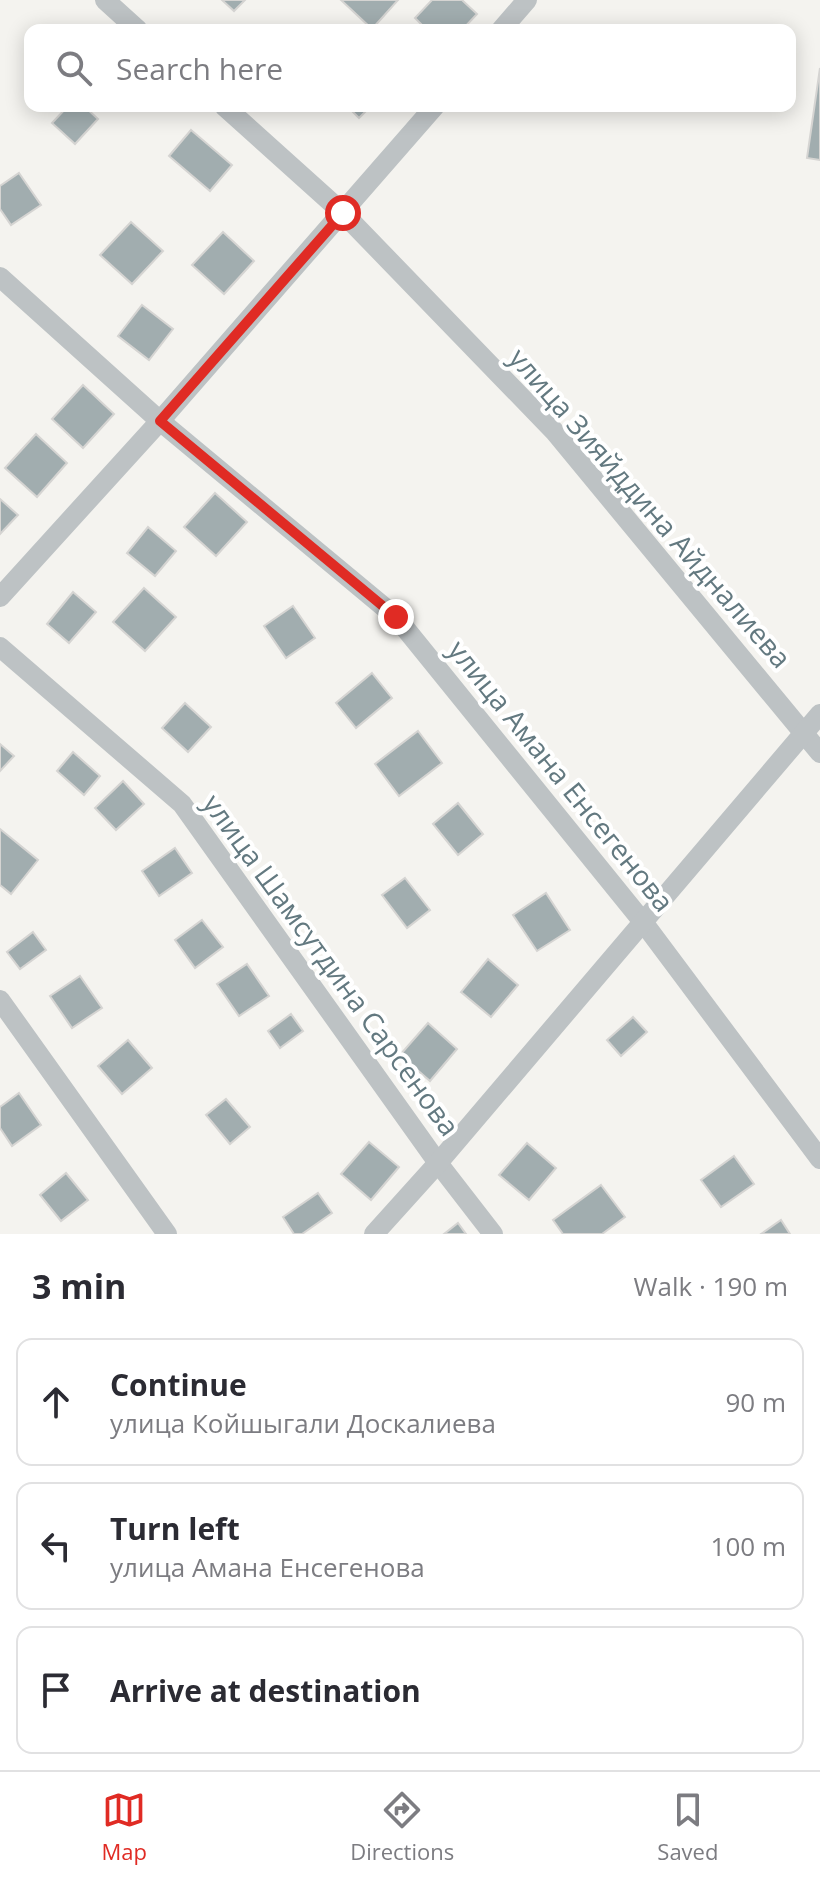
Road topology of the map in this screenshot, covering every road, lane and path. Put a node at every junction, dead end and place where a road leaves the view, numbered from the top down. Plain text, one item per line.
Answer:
1 (105, 0) edge
2 (523, 1) edge
3 (131, 24) edge
4 (506, 24) edge
5 (231, 112) edge
6 (430, 112) edge
7 (343, 213) junction
8 (0, 277) edge
9 (160, 421) junction
10 (0, 597) edge
11 (0, 647) edge
12 (820, 714) edge
13 (804, 732) junction
14 (820, 753) edge
15 (643, 922) junction
16 (0, 1000) edge
17 (820, 1159) edge
18 (438, 1163) junction
19 (167, 1234) edge
20 (374, 1234) edge
21 (493, 1234) edge

1 - 3 street
2 - 4 street
5 - 7 street, улица Зияйддина Айдналиева
6 - 7 street
7 - 9 street
7 - 13 street, улица Зияйддина Айдналиева
8 - 9 street, улица Амана Енсегенова
9 - 10 street
9 - 15 street, улица Амана Енсегенова
11 - 18 street, улица Шамсутдина Сарсенова
12 - 13 street
13 - 14 street, улица Зияйддина Айдналиева
13 - 15 street
15 - 17 street, улица Амана Енсегенова
15 - 18 street
16 - 19 street
18 - 20 street
18 - 21 street, улица Шамсутдина Сарсенова

